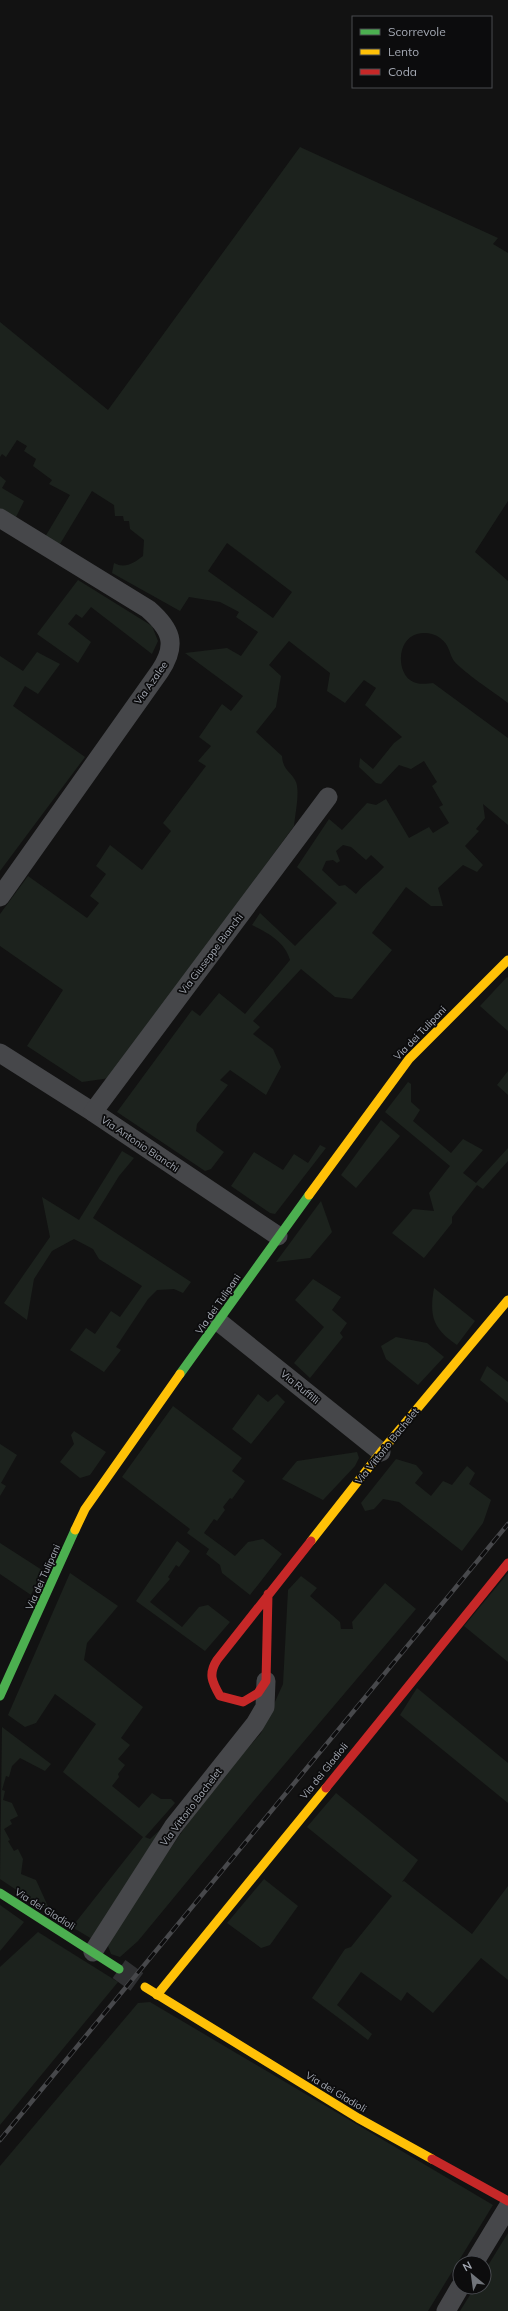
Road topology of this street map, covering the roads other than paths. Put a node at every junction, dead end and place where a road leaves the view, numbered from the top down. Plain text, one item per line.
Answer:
1 (0, 518) edge
2 (328, 796) dead end
3 (0, 897) edge
4 (508, 960) edge
5 (0, 1053) edge
6 (93, 1112) junction
7 (278, 1236) junction
8 (508, 1300) edge
9 (219, 1322) junction
10 (381, 1452) junction
11 (508, 1563) edge
12 (268, 1594) junction
13 (5, 1671) edge
14 (266, 1681) junction
15 (0, 1696) edge
16 (0, 1893) edge
17 (93, 1952) junction
18 (119, 1969) tunnel mouth
19 (144, 1987) tunnel mouth
20 (157, 1995) junction
21 (508, 2201) edge
22 (508, 2207) edge
23 (479, 2255) edge
24 (455, 2295) edge
25 (446, 2311) edge

1 - 3 street, Via Azalee
2 - 6 street, Via Giuseppe Bianchi
4 - 7 street, Via dei Tulipani
5 - 6 street, Via Antonio Bianchi
6 - 7 street, Via Antonio Bianchi
7 - 9 street, Via dei Tulipani
8 - 10 street, Via Vittorio Bachelet
9 - 10 street, Via Ruffilli
9 - 13 street, Via dei Tulipani
10 - 12 street, Via Vittorio Bachelet
11 - 20 street, Via dei Gladioli
12 - 14 street, Via Vittorio Bachelet
12 - 14 street, Via Vittorio Bachelet
13 - 15 street, Via dei Tulipani
14 - 17 street, Via Vittorio Bachelet
16 - 17 street, Via dei Gladioli
17 - 18 street, Via dei Gladioli
19 - 20 street, Via dei Gladioli
20 - 21 street, Via dei Gladioli
22 - 23 street
24 - 25 street

